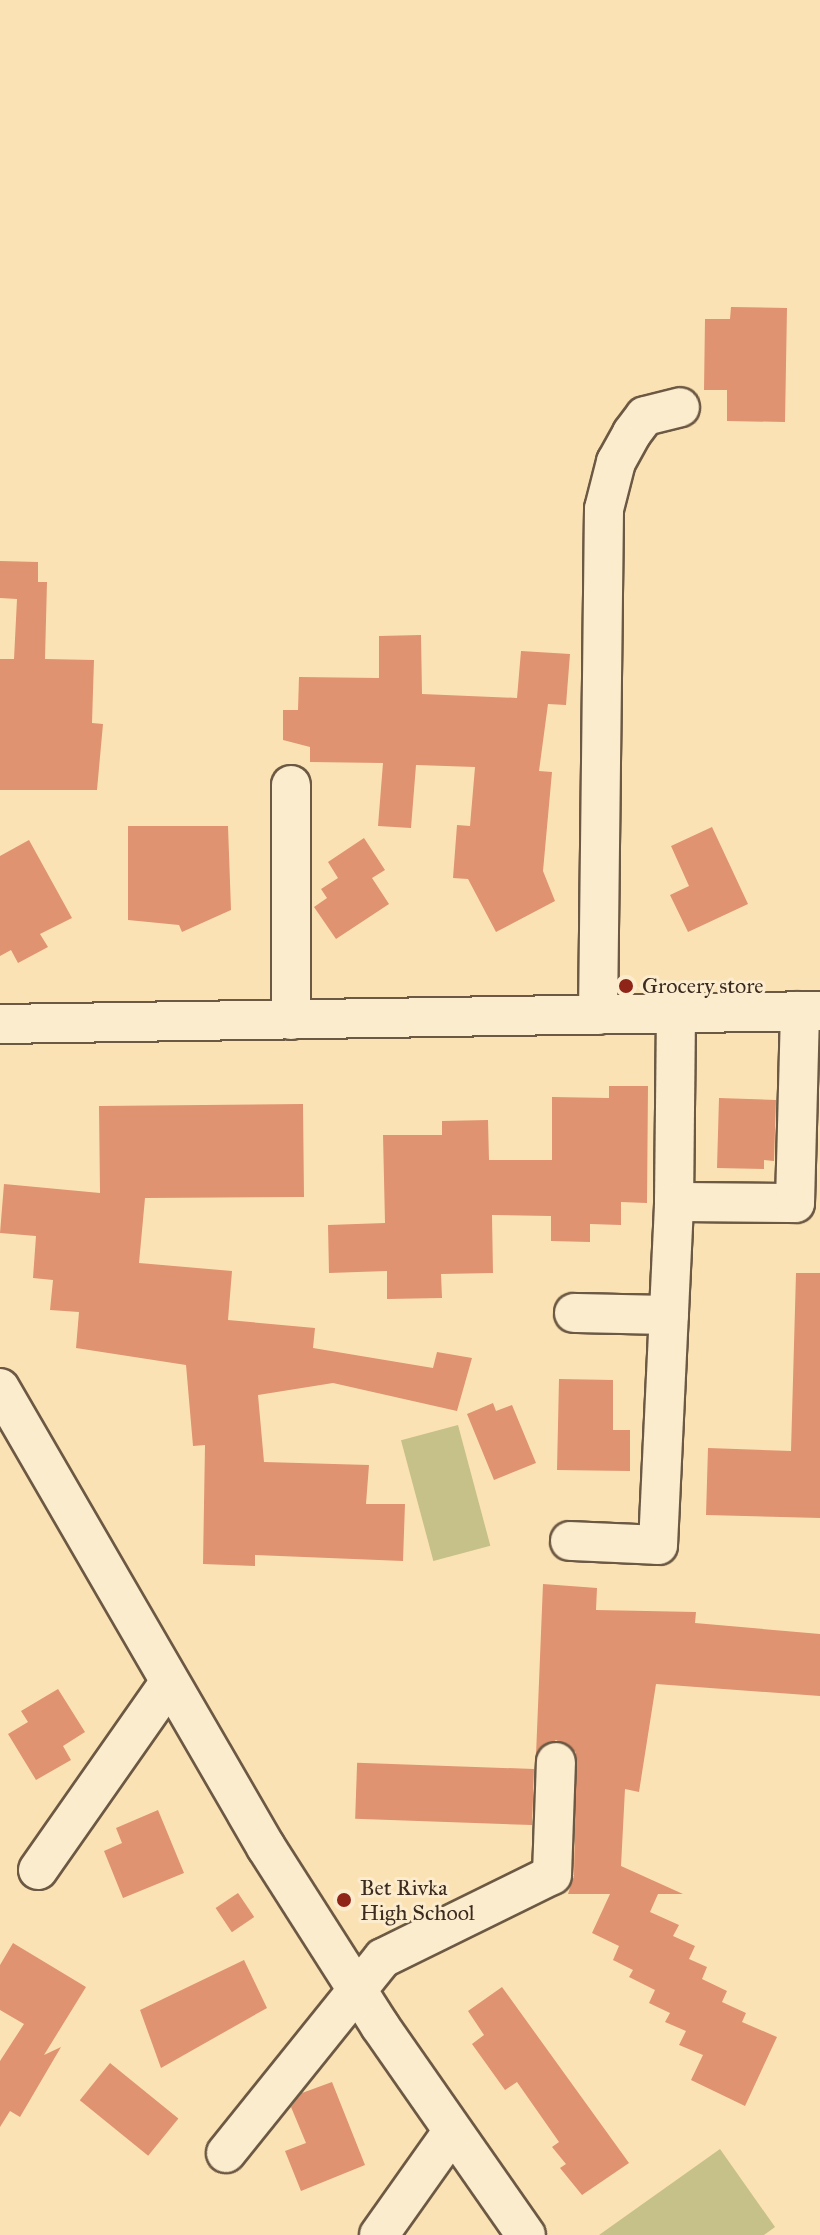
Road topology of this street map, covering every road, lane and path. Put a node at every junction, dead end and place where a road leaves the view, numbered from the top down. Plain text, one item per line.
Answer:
1 (680, 407) dead end
2 (291, 785) dead end
3 (810, 1011) edge
4 (676, 1013) junction
5 (598, 1015) junction
6 (291, 1020) junction
7 (75, 1023) junction
8 (0, 1024) edge
9 (0, 1047) edge
10 (674, 1202) junction
11 (574, 1313) dead end
12 (669, 1315) junction
13 (1, 1396) edge
14 (570, 1541) dead end
15 (169, 1683) junction
16 (556, 1762) dead end
17 (38, 1870) dead end
18 (355, 1988) junction
19 (452, 2132) junction
20 (226, 2153) dead end
21 (379, 2235) edge
22 (526, 2235) edge

1 - 5 street
2 - 6 street
3 - 4 street
3 - 10 street
4 - 5 street
4 - 10 street
5 - 6 street
6 - 7 street
7 - 8 street
7 - 9 street
10 - 12 street
11 - 12 street
12 - 14 street
13 - 15 street
15 - 17 street
15 - 18 street
16 - 18 street
18 - 19 street
18 - 20 street
19 - 21 street
19 - 22 street

